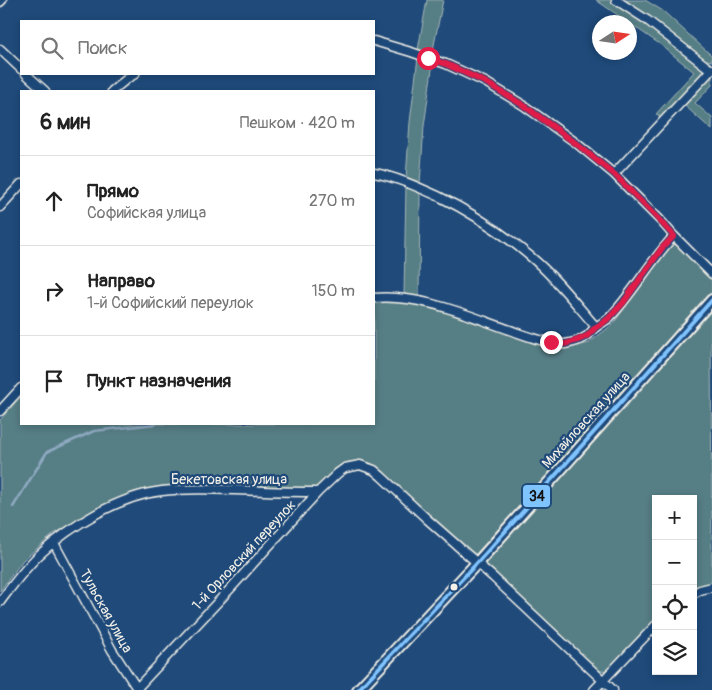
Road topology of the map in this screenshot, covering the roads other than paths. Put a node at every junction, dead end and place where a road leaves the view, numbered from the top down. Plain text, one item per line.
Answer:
1 (616, 0) edge
2 (375, 41) edge
3 (0, 49) edge
4 (20, 68) edge
5 (712, 70) edge
6 (27, 75) edge
7 (133, 75) edge
8 (44, 90) edge
9 (113, 90) edge
10 (375, 173) edge
11 (614, 174) junction
12 (20, 185) edge
13 (0, 206) edge
14 (674, 236) junction
15 (712, 274) edge
16 (375, 298) edge
17 (712, 300) edge
18 (596, 327) junction
19 (20, 389) edge
20 (0, 411) edge
21 (318, 492) junction
22 (54, 543) junction
23 (477, 563) junction
24 (712, 587) edge
25 (697, 592) edge
26 (0, 602) edge
27 (652, 629) edge
28 (603, 681) junction
29 (137, 689) edge
30 (358, 690) edge
31 (594, 690) edge
32 (613, 690) edge
33 (616, 690) edge

1 - 5 street
2 - 11 street
3 - 4 street
5 - 11 street
6 - 8 street
7 - 9 street
10 - 18 street
11 - 14 street
12 - 13 street
14 - 15 street
14 - 18 street
16 - 18 street
17 - 23 street, Михайловская улица
19 - 20 street
21 - 22 street, Бекетовская улица
21 - 23 street, 1-й Орловский переулок
21 - 29 street, 1-й Орловский переулок
22 - 26 street, Бекетовская улица
22 - 29 street, Тульская улица
23 - 28 street, 1-й Орловский переулок
23 - 30 street, Михайловская улица
24 - 25 street
27 - 28 street
28 - 31 street
28 - 32 street
28 - 33 street

